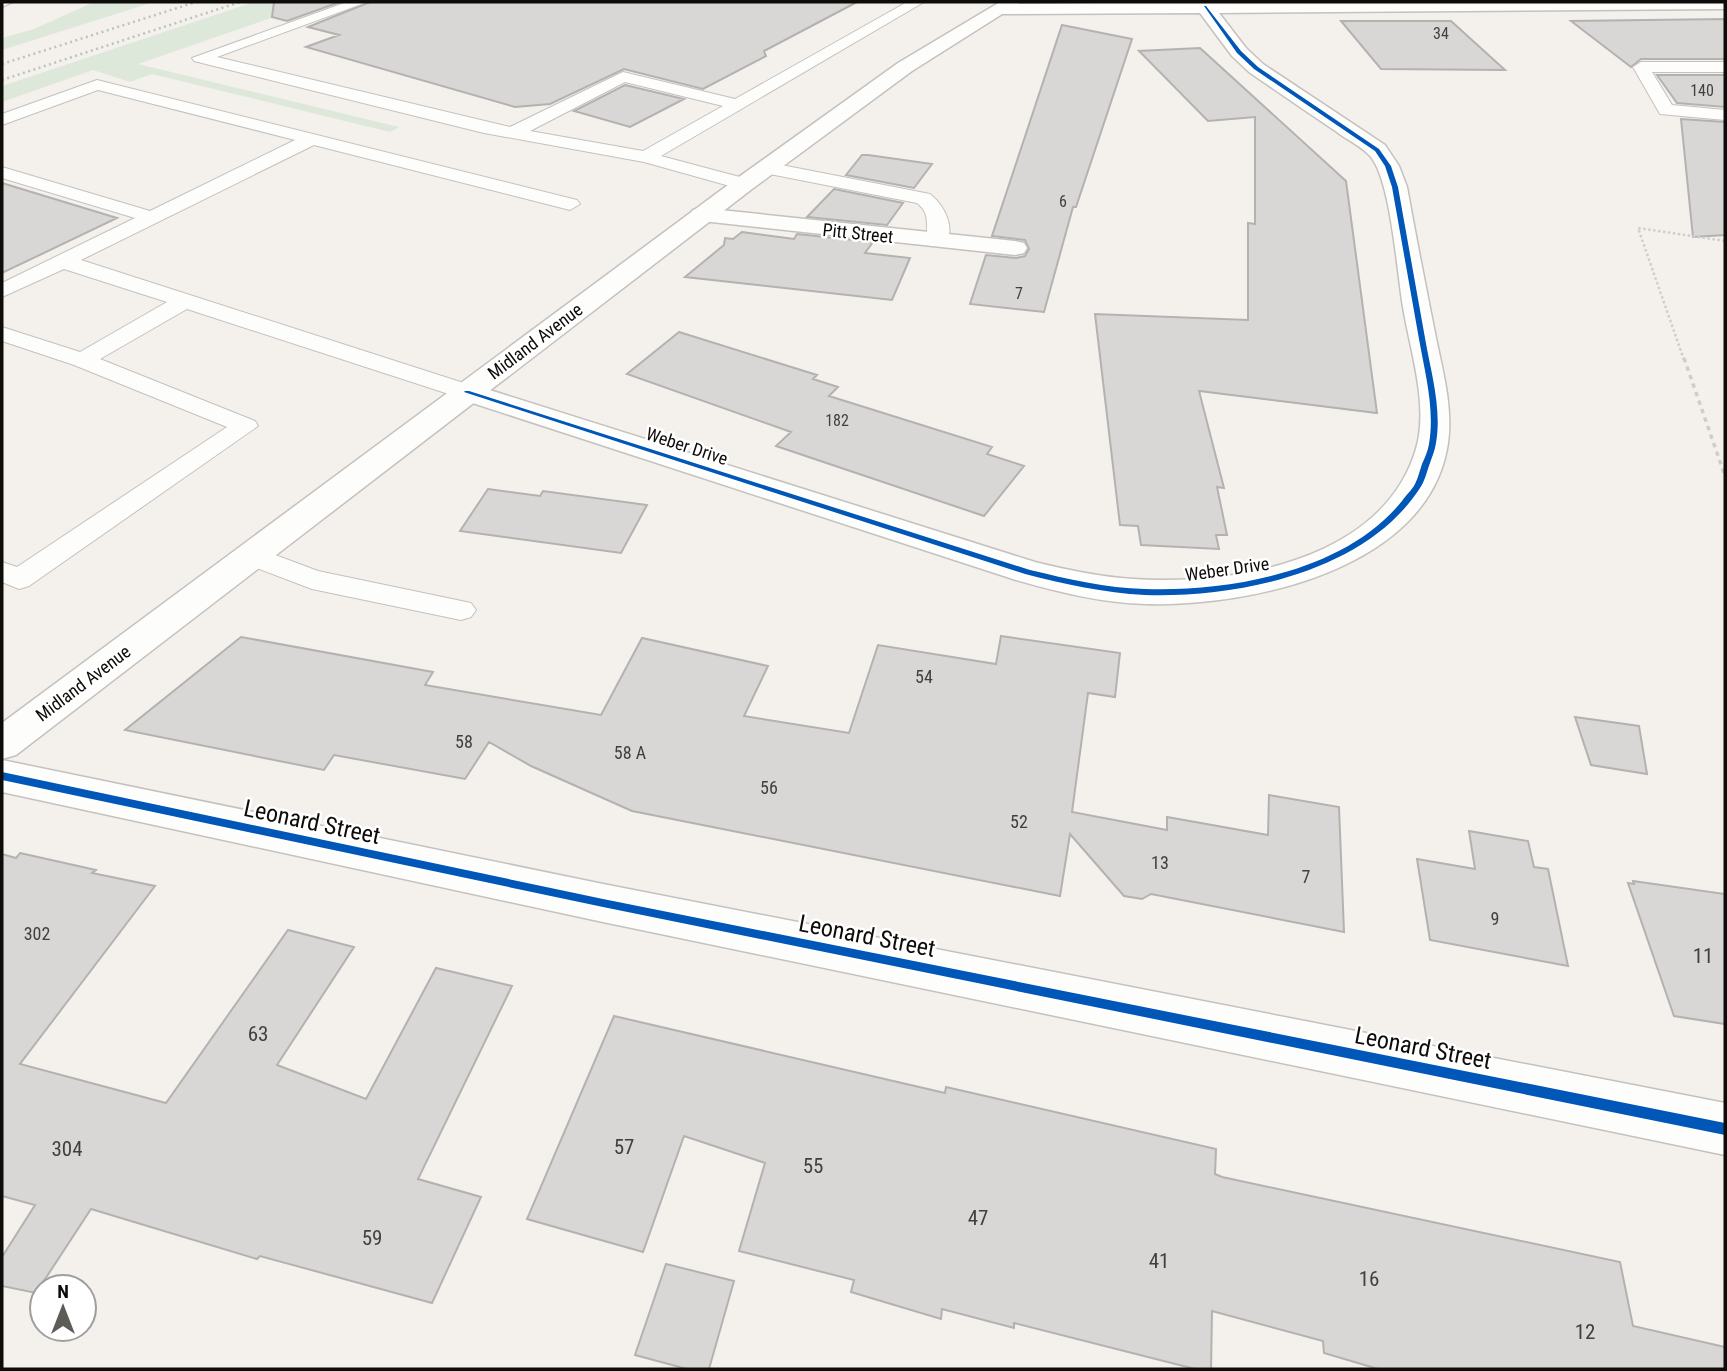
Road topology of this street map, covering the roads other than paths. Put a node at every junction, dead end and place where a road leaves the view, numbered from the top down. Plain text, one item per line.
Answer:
1 (360, 2) edge
2 (917, 2) edge
3 (1725, 4) edge
4 (1006, 5) edge
5 (1205, 7) junction
6 (1725, 68) edge
7 (740, 105) junction
8 (1725, 115) edge
9 (2, 120) edge
10 (512, 133) junction
11 (310, 140) junction
12 (646, 157) junction
13 (2, 172) edge
14 (755, 176) junction
15 (570, 204) dead end
16 (701, 215) junction
17 (154, 218) junction
18 (938, 242) junction
19 (1015, 248) dead end
20 (65, 262) junction
21 (2, 291) edge
22 (185, 300) junction
23 (2, 334) edge
24 (82, 360) junction
25 (467, 392) junction
26 (251, 555) junction
27 (2, 571) edge
28 (461, 610) dead end
29 (2, 744) edge
30 (2, 776) edge
31 (1725, 1129) edge

1 - 10 lane
2 - 7 lane
3 - 5 street
4 - 5 street
4 - 14 street, Midland Avenue
5 - 25 street, Weber Drive
6 - 8 lane
7 - 10 lane
7 - 12 lane
9 - 11 lane
10 - 12 lane
11 - 15 lane
11 - 17 lane
12 - 14 lane
13 - 17 lane
14 - 16 street, Midland Avenue
14 - 18 lane
16 - 18 street, Pitt Street
16 - 25 street, Midland Avenue
17 - 20 lane
18 - 19 street, Pitt Street
20 - 21 lane
20 - 22 lane
22 - 24 lane
22 - 25 lane
23 - 24 lane
24 - 27 lane
25 - 26 street, Midland Avenue
26 - 28 lane
26 - 29 street, Midland Avenue
30 - 31 street, Leonard Street

